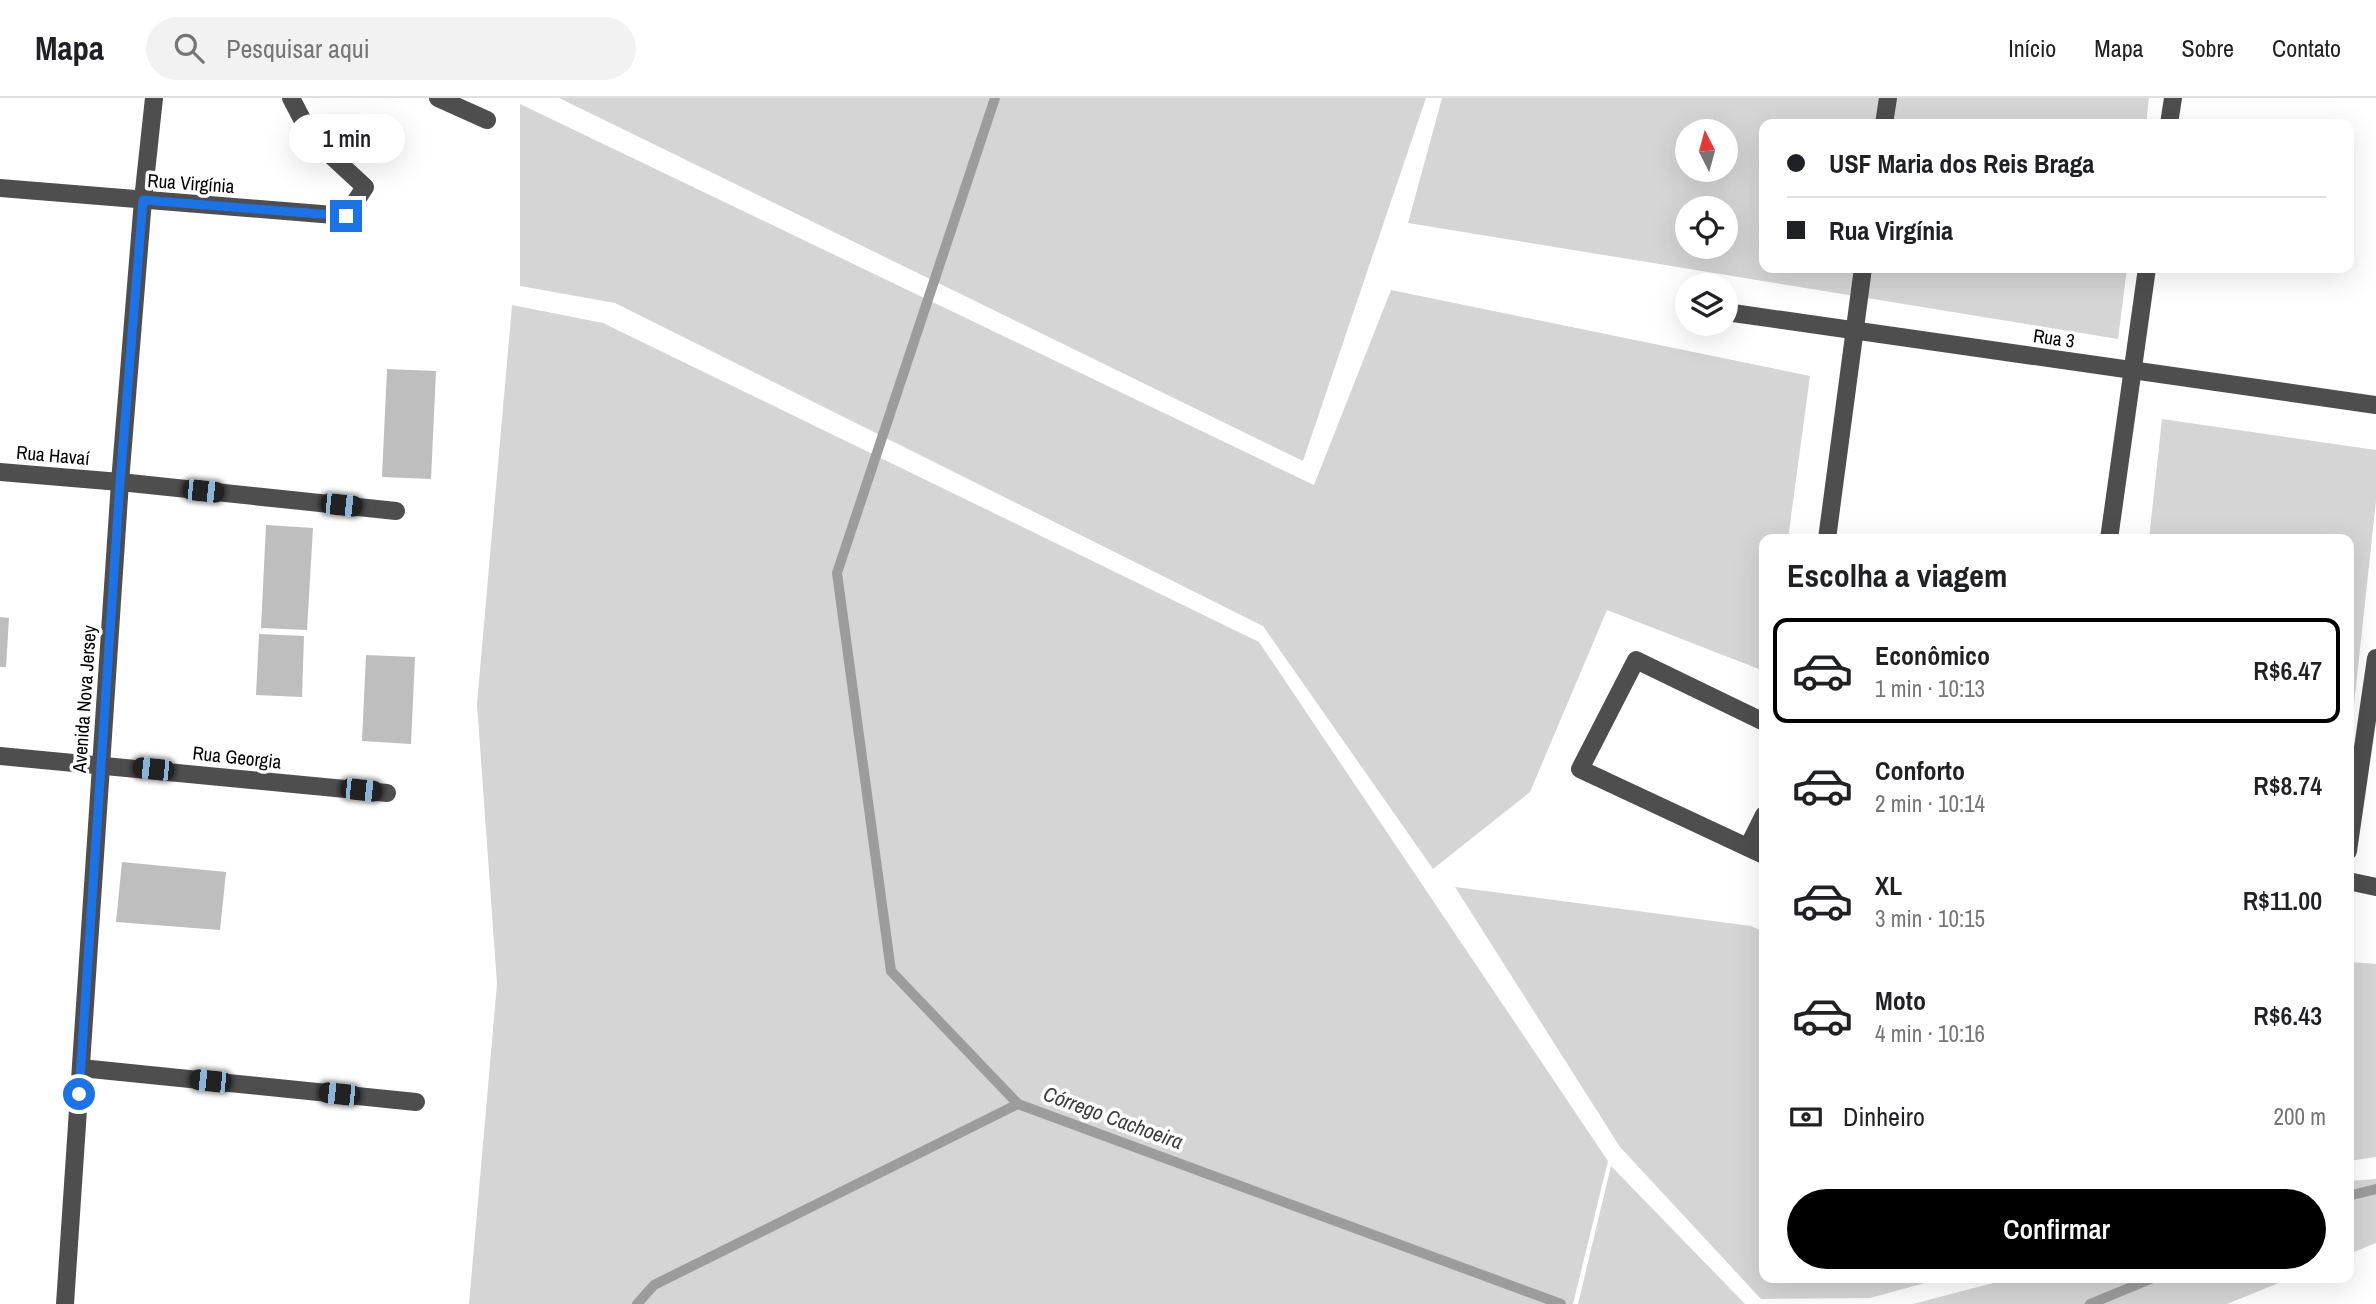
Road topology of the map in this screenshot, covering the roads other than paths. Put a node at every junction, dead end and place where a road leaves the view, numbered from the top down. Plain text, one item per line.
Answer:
1 (154, 98) edge
2 (291, 98) edge
3 (438, 98) edge
4 (1888, 98) edge
5 (2173, 98) edge
6 (1885, 119) edge
7 (2170, 119) edge
8 (487, 120) dead end
9 (0, 188) edge
10 (143, 200) junction
11 (1862, 273) edge
12 (2146, 273) edge
13 (1738, 314) edge
14 (1854, 331) junction
15 (2131, 370) junction
16 (2376, 405) edge
17 (0, 472) edge
18 (120, 482) junction
19 (396, 511) dead end
20 (1828, 534) edge
21 (2110, 534) edge
22 (2376, 658) edge
23 (1759, 720) edge
24 (0, 756) edge
25 (101, 764) junction
26 (387, 793) dead end
27 (2354, 810) edge
28 (1756, 851) edge
29 (2354, 882) edge
30 (2376, 887) edge
31 (81, 1068) junction
32 (416, 1101) dead end
33 (65, 1304) edge

1 - 10 street, Avenida Nova Jersey
2 - 10 street, Rua Virgínia
3 - 8 street
4 - 6 street
5 - 7 street
9 - 10 street, Rua Virgínia
10 - 18 street, Avenida Nova Jersey
11 - 14 street
12 - 15 street
13 - 14 street, Rua 3
14 - 15 street, Rua 3
14 - 20 street
15 - 16 street, Rua 3
15 - 21 street
17 - 18 street, Rua Havaí
18 - 19 street, Rua Havaí
18 - 25 street, Avenida Nova Jersey
22 - 27 street
23 - 28 street
24 - 25 street, Rua Georgia
25 - 26 street, Rua Georgia
25 - 31 street, Avenida Nova Jersey
29 - 30 street
31 - 32 street
31 - 33 street, Avenida Nova Jersey

